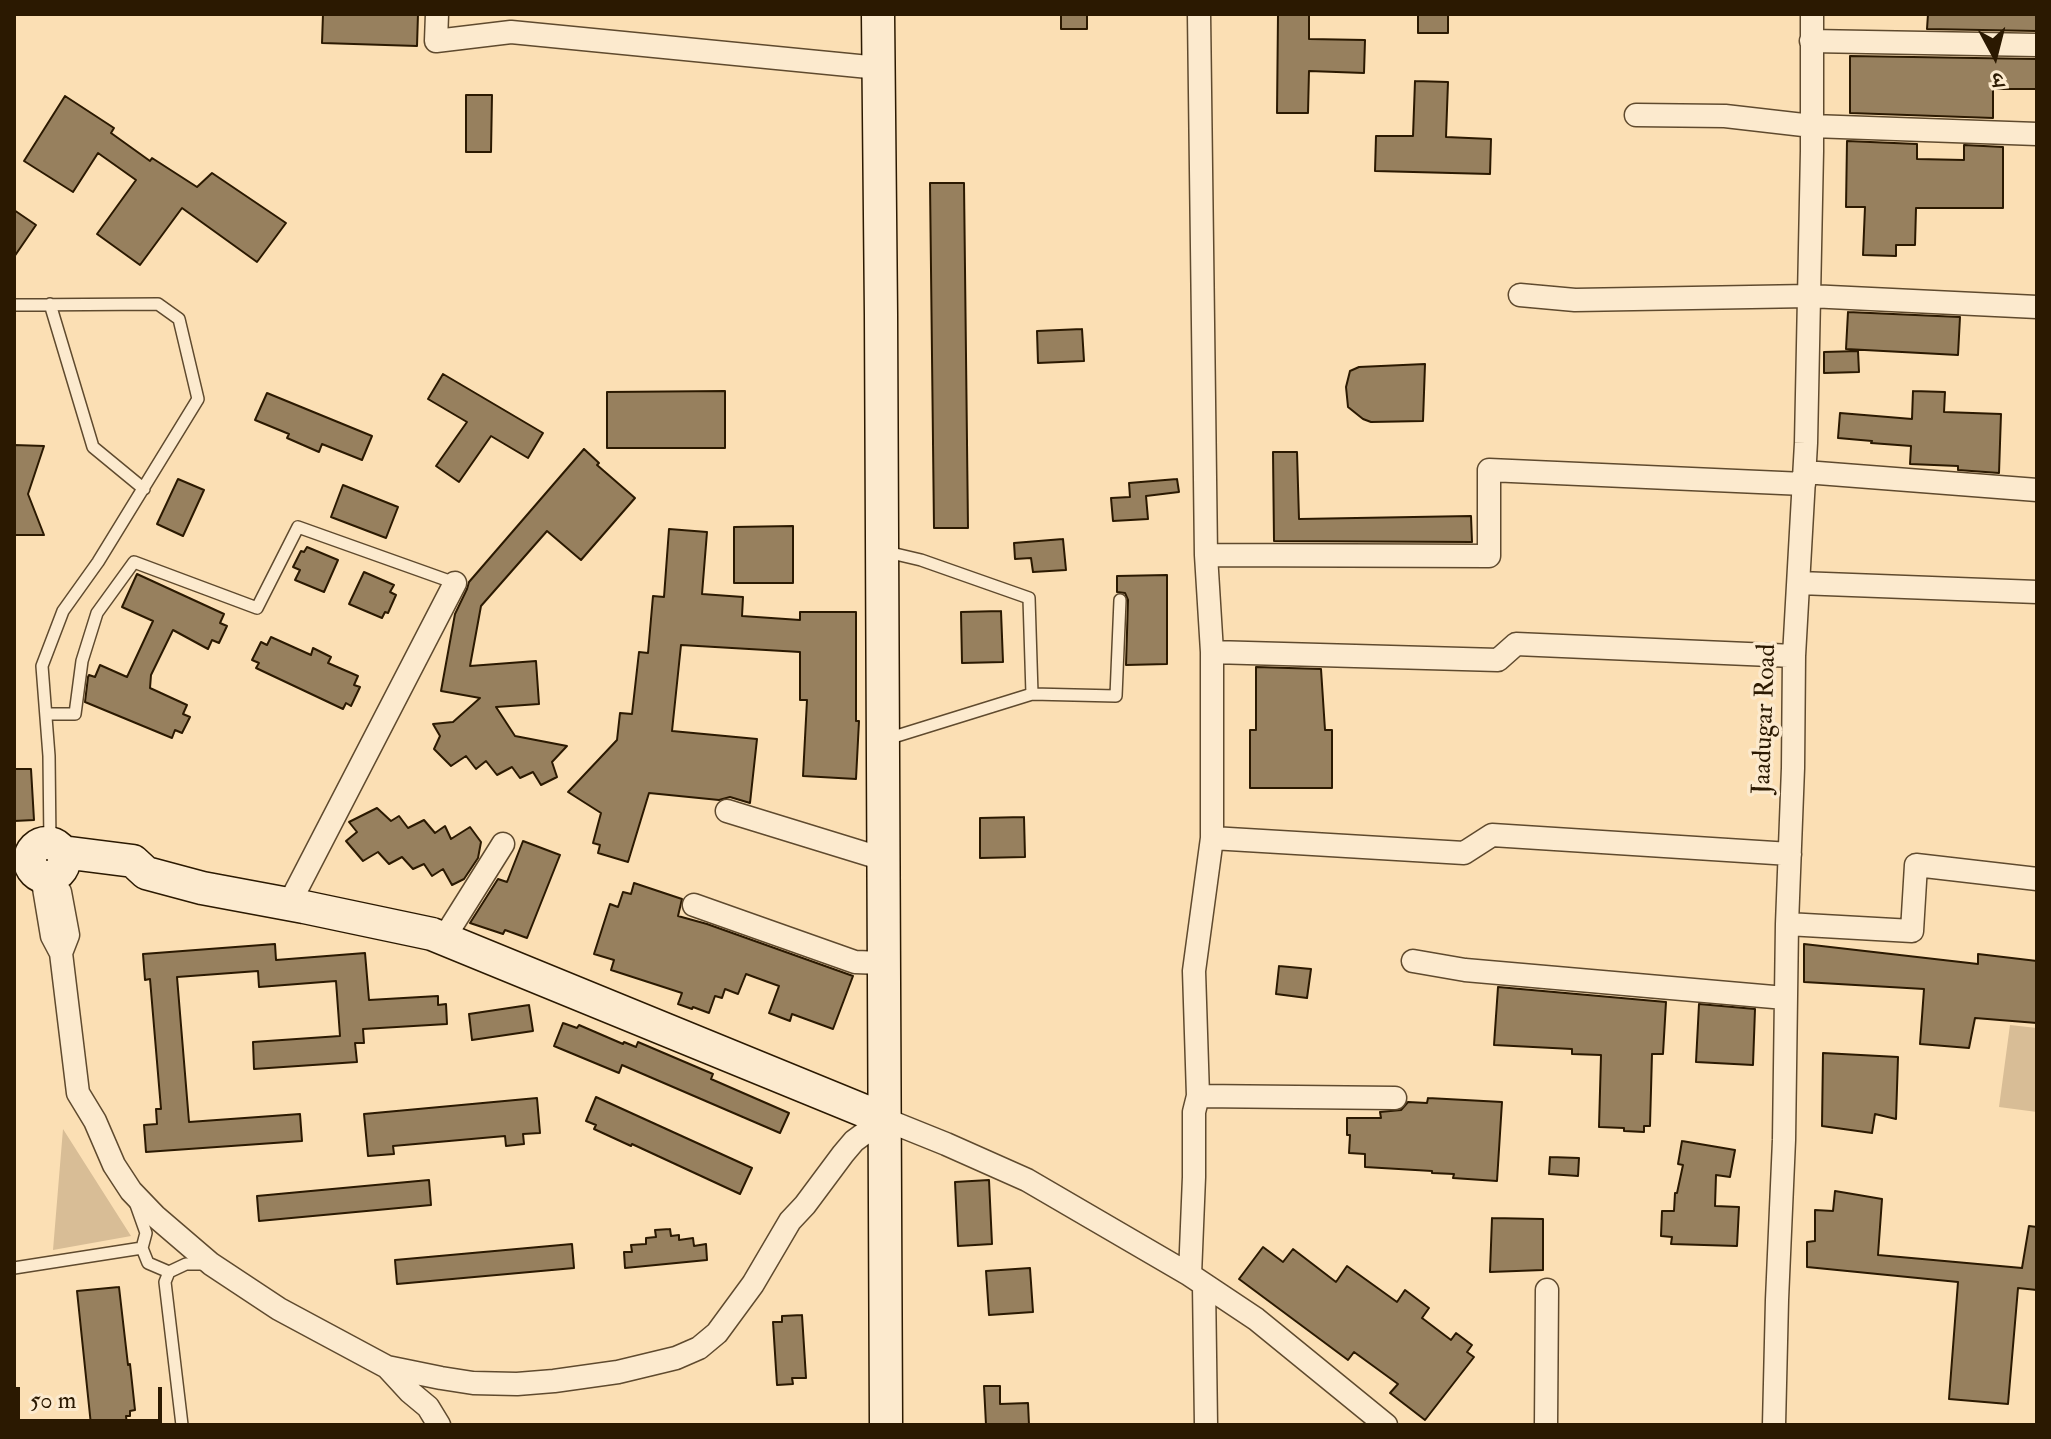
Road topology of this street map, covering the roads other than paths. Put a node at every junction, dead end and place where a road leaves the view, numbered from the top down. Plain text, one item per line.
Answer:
1 (437, 14) edge
2 (878, 14) edge
3 (1199, 14) edge
4 (1812, 14) edge
5 (1811, 41) junction
6 (2037, 45) edge
7 (879, 68) junction
8 (1636, 115) dead end
9 (1812, 126) junction
10 (2037, 134) edge
11 (1520, 295) dead end
12 (1809, 296) junction
13 (50, 304) junction
14 (14, 305) edge
15 (2037, 307) edge
16 (1804, 478) junction
17 (144, 489) junction
18 (2037, 490) edge
19 (882, 551) junction
20 (1206, 555) junction
21 (455, 583) joint
22 (1799, 583) junction
23 (2037, 592) edge
24 (1120, 600) dead end
25 (1212, 652) junction
26 (1794, 656) junction
27 (1032, 694) junction
28 (46, 714) junction
29 (883, 740) junction
30 (727, 811) dead end
31 (1212, 838) junction
32 (503, 844) dead end
33 (1790, 854) junction
34 (883, 859) junction
35 (40, 862) edge
36 (2037, 879) edge
37 (296, 905) junction
38 (694, 905) dead end
39 (1787, 924) junction
40 (444, 938) junction
41 (1413, 961) dead end
42 (883, 963) junction
43 (1785, 998) junction
44 (1198, 1096) junction
45 (1395, 1098) dead end
46 (884, 1119) junction
47 (131, 1191) junction
48 (142, 1248) junction
49 (211, 1264) junction
50 (14, 1268) edge
51 (169, 1272) junction
52 (1197, 1280) junction
53 (1547, 1290) dead end
54 (387, 1367) junction
55 (182, 1425) edge
56 (439, 1425) edge
57 (886, 1425) edge
58 (1206, 1425) edge
59 (1386, 1425) edge
60 (1546, 1425) edge
61 (1774, 1425) edge

1 - 7 street
2 - 7 main road
3 - 20 street
4 - 5 street, Jaadugar Road
5 - 6 street
5 - 9 street, Jaadugar Road
7 - 19 main road
8 - 9 street
9 - 10 street
9 - 12 street, Jaadugar Road
11 - 12 street
12 - 15 street
12 - 16 street, Jaadugar Road
13 - 14 lane
13 - 17 lane
13 - 17 lane
16 - 18 street
16 - 20 street
16 - 22 street, Jaadugar Road
17 - 28 lane
19 - 27 lane
19 - 29 main road
20 - 25 street
21 - 28 lane
21 - 37 street
22 - 23 street
22 - 26 street, Jaadugar Road
24 - 27 lane
25 - 26 street
25 - 31 street
26 - 33 street, Jaadugar Road
27 - 29 lane
28 - 35 lane
29 - 34 main road
30 - 34 street
31 - 33 street
31 - 44 street
32 - 40 street
33 - 39 street, Jaadugar Road
34 - 42 main road
35 - 37 main road
35 - 47 street
36 - 39 street
37 - 40 main road
38 - 42 street
39 - 43 street, Jaadugar Road
40 - 46 main road
41 - 43 street
42 - 46 main road
43 - 61 street, Jaadugar Road
44 - 45 street
44 - 52 street
46 - 52 street
46 - 54 street
46 - 57 main road
47 - 48 lane
47 - 49 street
48 - 50 lane
48 - 51 lane
49 - 51 lane
49 - 54 street
51 - 55 lane
52 - 58 street
52 - 59 street
53 - 60 street
54 - 56 street

